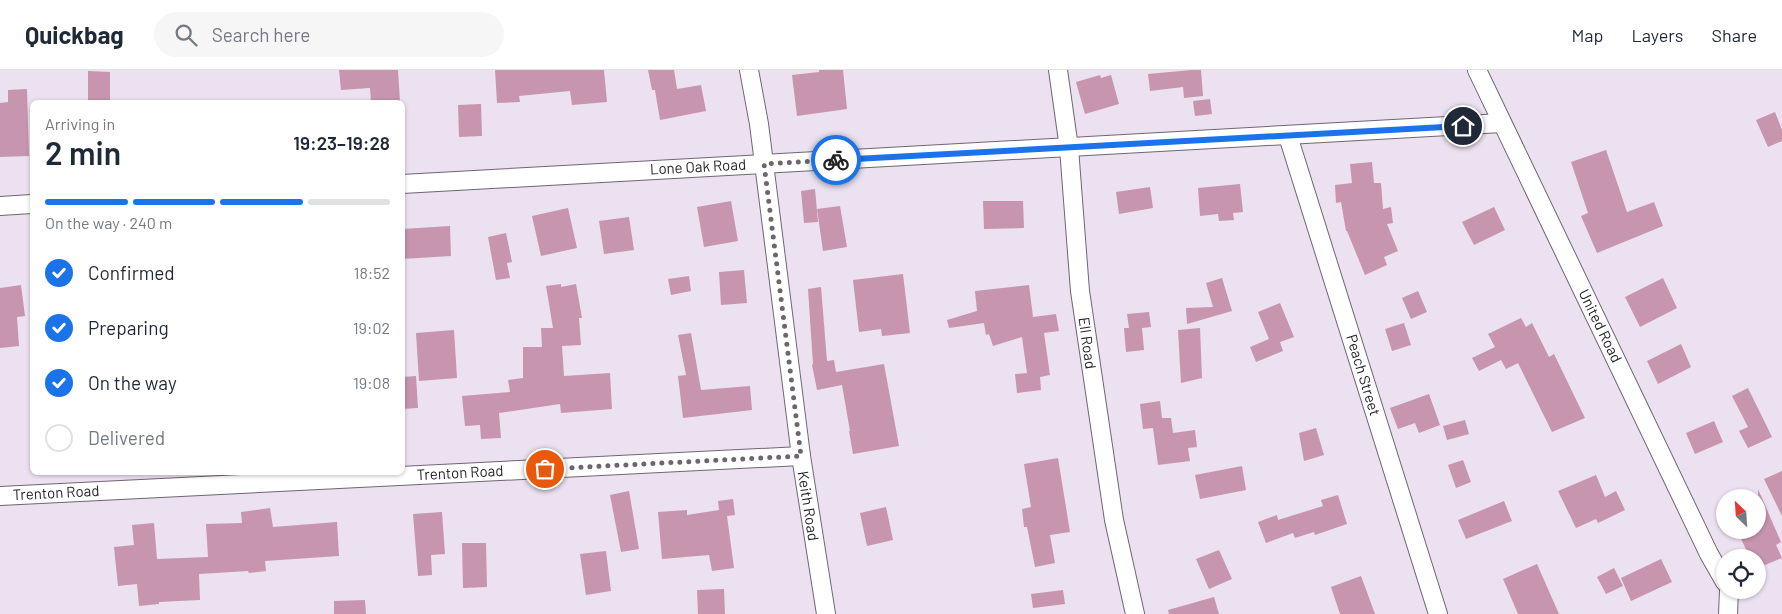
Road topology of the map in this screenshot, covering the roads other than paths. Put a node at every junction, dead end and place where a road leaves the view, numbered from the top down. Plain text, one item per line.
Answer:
1 (749, 70) edge
2 (1058, 70) edge
3 (1477, 70) edge
4 (1502, 123) junction
5 (1288, 136) junction
6 (1069, 148) junction
7 (764, 164) junction
8 (405, 184) edge
9 (30, 204) edge
10 (0, 206) edge
11 (801, 456) junction
12 (0, 496) edge
13 (1716, 565) edge
14 (1729, 599) edge
15 (826, 614) edge
16 (1135, 614) edge
17 (1438, 614) edge
18 (1728, 614) edge

1 - 7 street, Keith Road
2 - 6 street, Ell Road
3 - 4 street, United Road
4 - 5 street, Lone Oak Road
4 - 13 street, United Road
5 - 6 street, Lone Oak Road
5 - 17 street, Peach Street
6 - 7 street, Lone Oak Road
6 - 16 street, Ell Road
7 - 8 street, Lone Oak Road
7 - 11 street, Keith Road
9 - 10 street
11 - 12 street, Trenton Road
11 - 15 street, Keith Road
14 - 18 street

